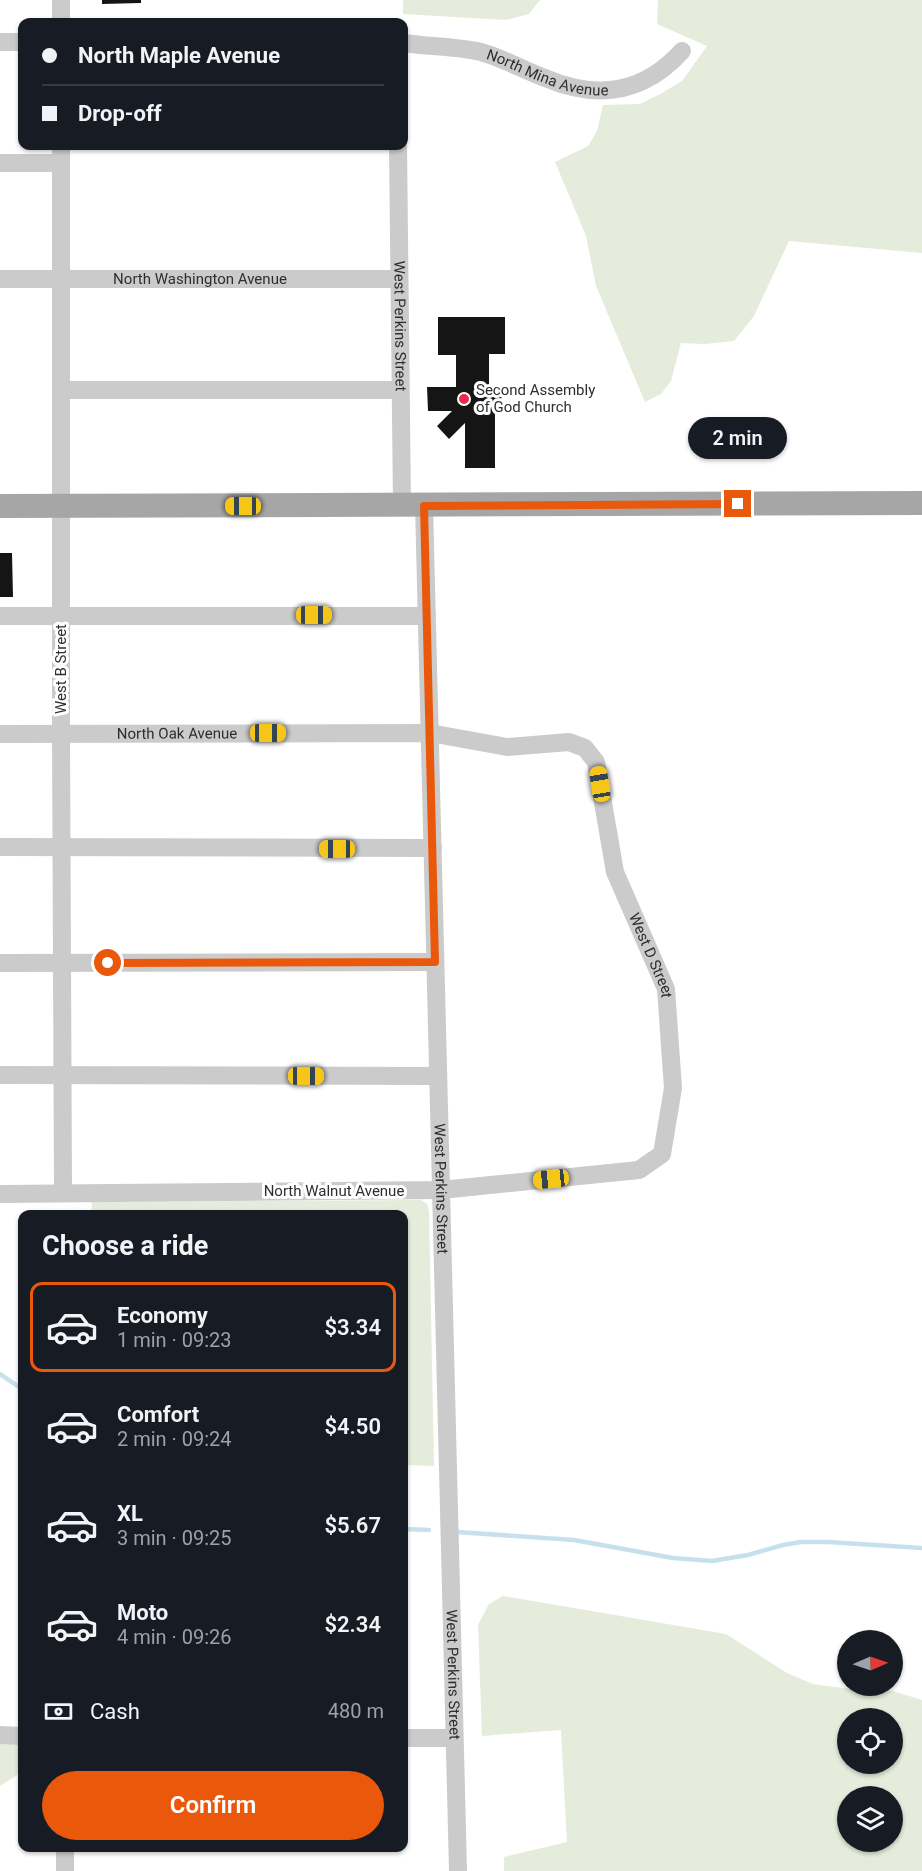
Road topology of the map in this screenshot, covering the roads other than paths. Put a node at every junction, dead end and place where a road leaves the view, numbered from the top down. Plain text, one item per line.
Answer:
1 (61, 0) edge
2 (61, 18) edge
3 (0, 42) edge
4 (18, 42) edge
5 (408, 43) edge
6 (682, 51) dead end
7 (398, 150) edge
8 (61, 154) edge
9 (0, 163) edge
10 (0, 279) edge
11 (61, 279) junction
12 (399, 279) junction
13 (61, 390) junction
14 (400, 390) junction
15 (922, 503) edge
16 (0, 506) edge
17 (62, 506) junction
18 (413, 506) junction
19 (0, 616) edge
20 (62, 616) junction
21 (427, 616) junction
22 (430, 733) junction
23 (0, 734) edge
24 (61, 734) junction
25 (596, 762) joint
26 (61, 846) junction
27 (0, 847) edge
28 (433, 848) junction
29 (435, 962) junction
30 (0, 963) edge
31 (62, 963) junction
32 (62, 1075) junction
33 (0, 1076) edge
34 (438, 1076) junction
35 (662, 1154) joint
36 (441, 1190) junction
37 (63, 1192) junction
38 (0, 1194) edge
39 (0, 1735) edge
40 (18, 1736) edge
41 (408, 1738) edge
42 (454, 1738) junction
43 (65, 1852) edge
44 (65, 1871) edge
45 (458, 1871) edge

1 - 2 street
3 - 4 street
5 - 6 street, North Mina Avenue
7 - 12 street, West Perkins Street
8 - 9 street
8 - 11 street, West B Street
10 - 11 street, North Washington Avenue
11 - 12 street, North Washington Avenue
11 - 13 street, West B Street
12 - 14 street, West Perkins Street
13 - 14 street
13 - 17 street, West B Street
14 - 18 street, West Perkins Street
15 - 18 main road
16 - 17 main road
17 - 18 main road
17 - 20 street, West B Street
18 - 21 street, West Perkins Street
19 - 20 street
20 - 21 street
20 - 24 street, West B Street
21 - 22 street, West Perkins Street
22 - 24 street, North Oak Avenue
22 - 25 street, North Oak Avenue
22 - 28 street, West Perkins Street
23 - 24 street, North Oak Avenue
24 - 26 street, West B Street
25 - 35 street, West D Street
26 - 27 street
26 - 28 street
26 - 31 street, West B Street
28 - 29 street, West Perkins Street
29 - 31 street
29 - 34 street, West Perkins Street
30 - 31 street
31 - 32 street, West B Street
32 - 33 street
32 - 34 street
32 - 37 street, West B Street
34 - 36 street, West Perkins Street
35 - 36 street, North Walnut Avenue
36 - 37 street, North Walnut Avenue
36 - 42 street, West Perkins Street
37 - 38 street, North Walnut Avenue
39 - 40 street
41 - 42 street
42 - 45 street, West Perkins Street
43 - 44 street

